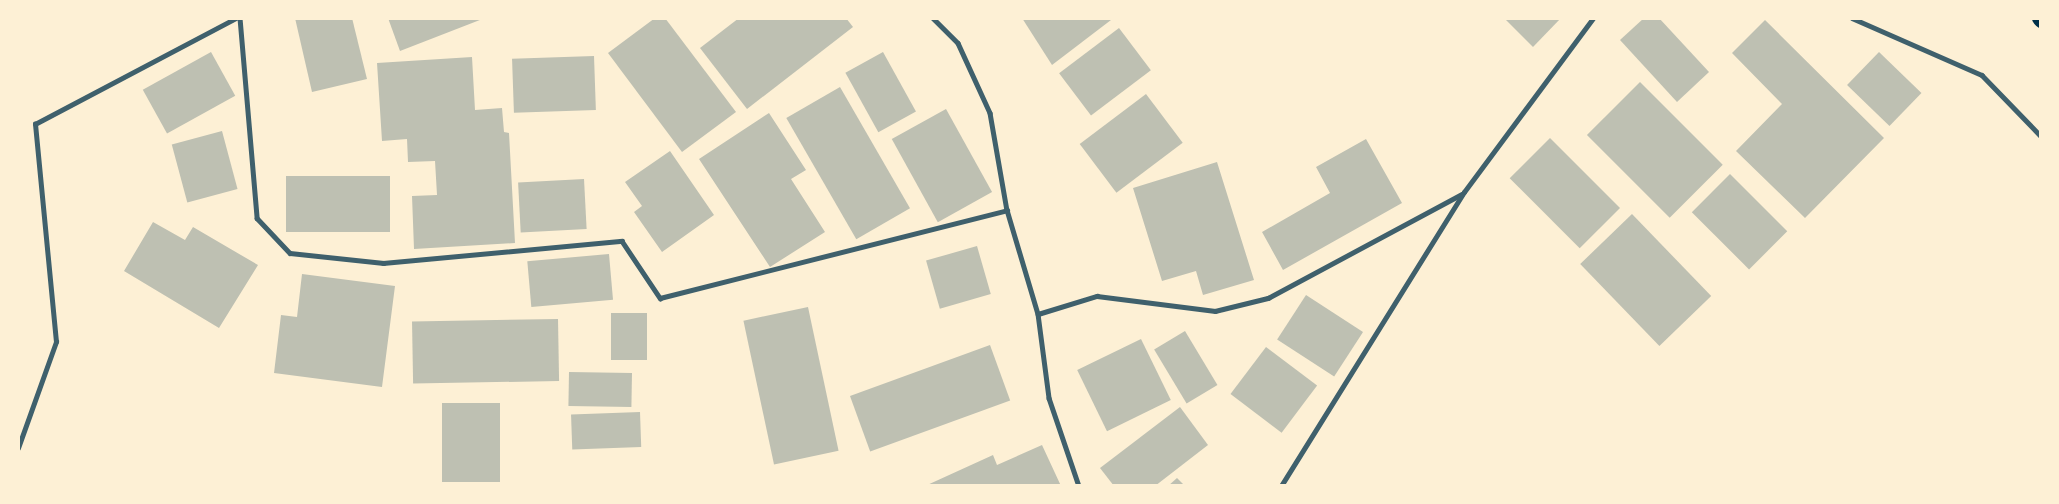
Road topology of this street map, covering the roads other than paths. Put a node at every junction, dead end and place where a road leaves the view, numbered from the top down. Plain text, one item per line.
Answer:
1 (238, 18) edge
2 (933, 18) edge
3 (1593, 18) edge
4 (1852, 18) edge
5 (2041, 136) edge
6 (1464, 192) junction
7 (1007, 210) junction
8 (1038, 314) junction
9 (18, 448) edge
10 (1079, 486) edge
11 (1281, 486) edge

1 - 7 lane
1 - 9 lane
2 - 7 lane
3 - 6 lane
4 - 5 lane
6 - 8 lane
6 - 11 lane
7 - 8 lane
8 - 10 lane

